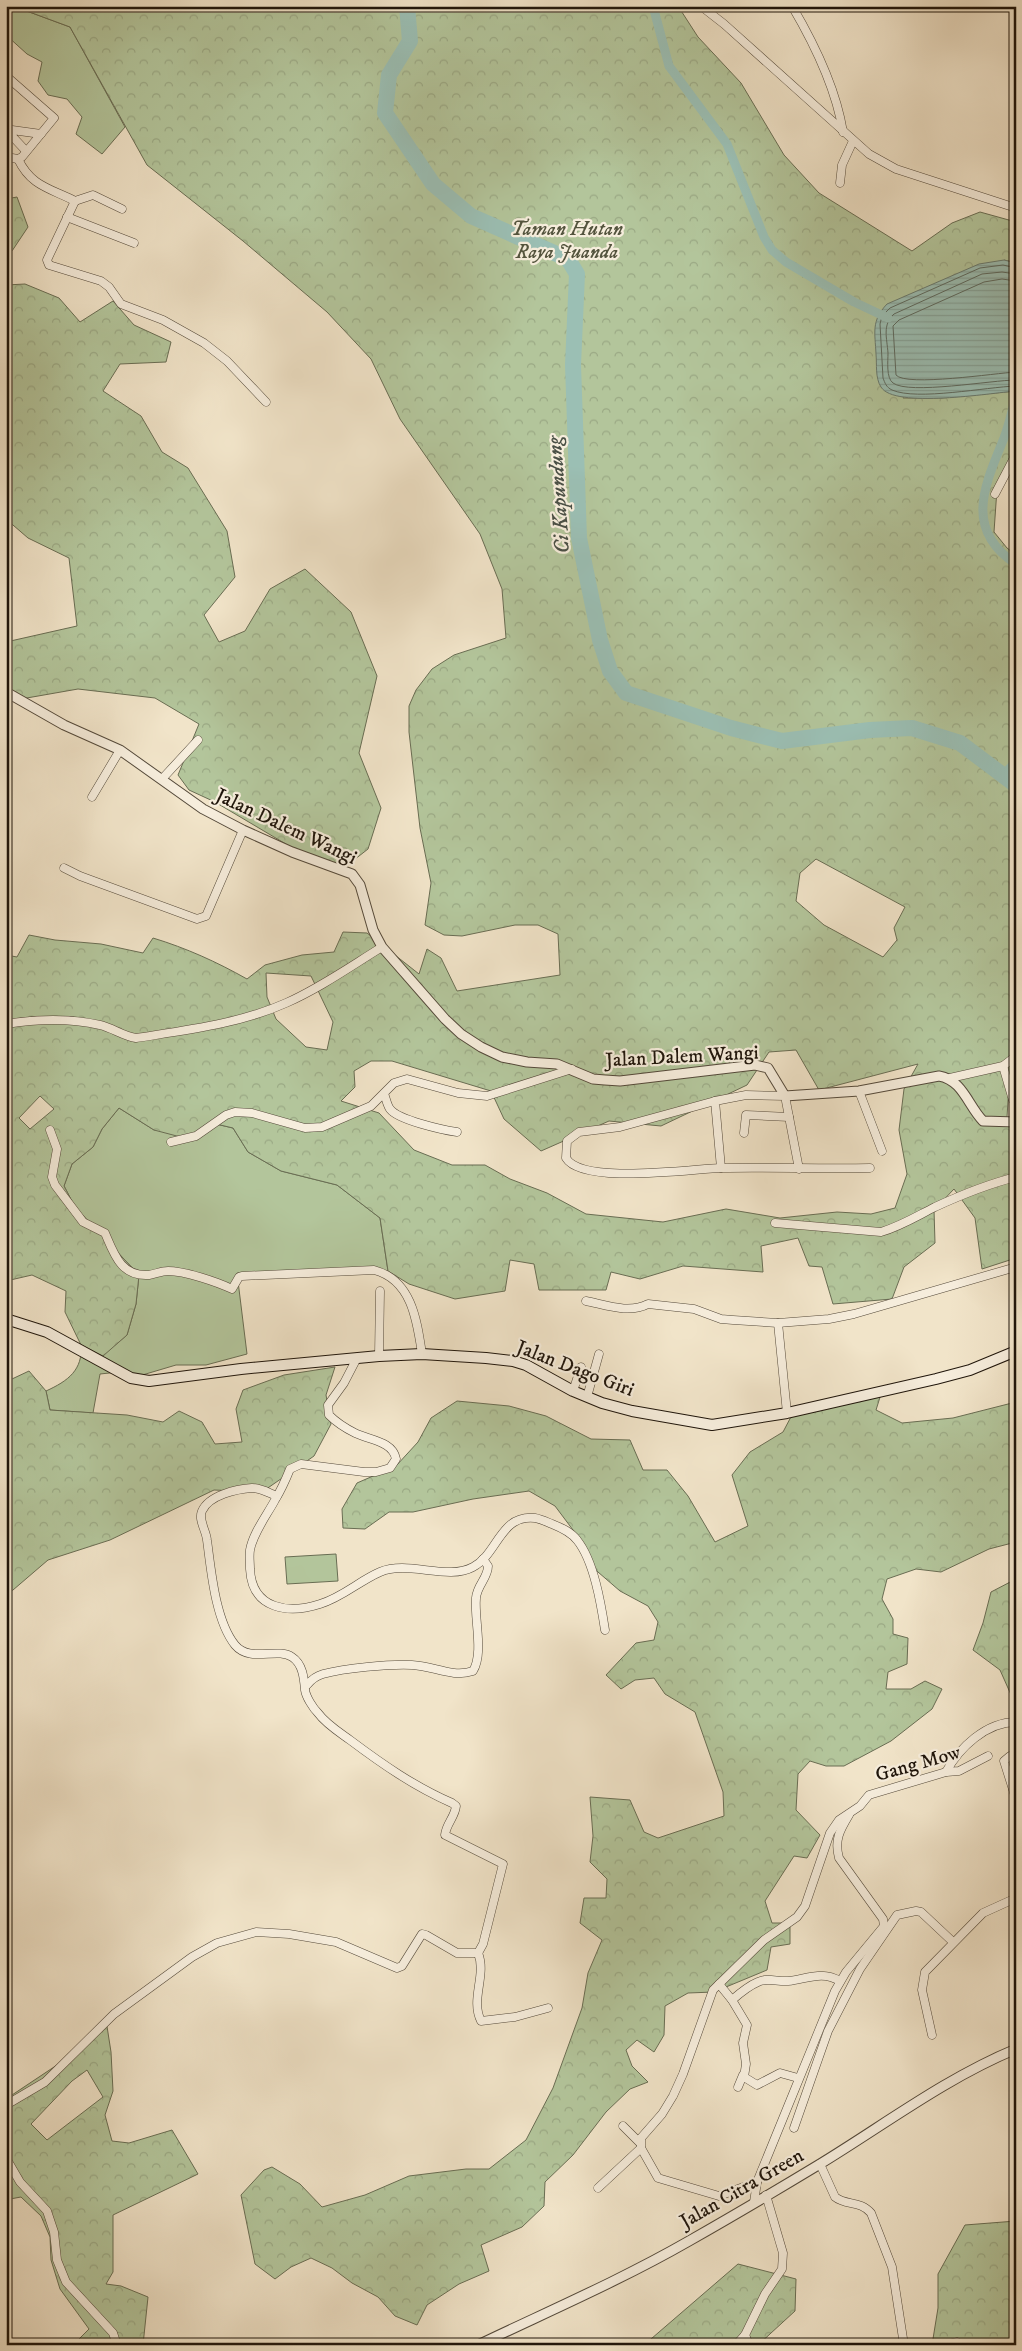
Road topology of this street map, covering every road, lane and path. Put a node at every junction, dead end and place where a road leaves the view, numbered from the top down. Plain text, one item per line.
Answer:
1 (701, 6) edge
2 (792, 6) edge
3 (6, 76) edge
4 (843, 132) junction
5 (41, 134) junction
6 (853, 141) junction
7 (26, 151) junction
8 (6, 158) edge
9 (18, 159) junction
10 (840, 183) dead end
11 (75, 201) junction
12 (1016, 208) edge
13 (122, 209) dead end
14 (67, 218) junction
15 (134, 243) dead end
16 (266, 402) dead end
17 (1016, 454) edge
18 (995, 494) dead end
19 (6, 692) edge
20 (198, 740) dead end
21 (120, 750) junction
22 (162, 779) junction
23 (92, 797) dead end
24 (243, 830) junction
25 (64, 868) dead end
26 (382, 946) junction
27 (6, 1024) edge
28 (1016, 1056) edge
29 (1003, 1066) junction
30 (572, 1069) junction
31 (950, 1078) junction
32 (859, 1091) junction
33 (384, 1094) junction
34 (785, 1096) junction
35 (1013, 1100) dead end
36 (715, 1101) junction
37 (789, 1117) junction
38 (1016, 1122) edge
39 (50, 1130) dead end
40 (457, 1132) dead end
41 (744, 1133) dead end
42 (171, 1142) dead end
43 (882, 1151) dead end
44 (721, 1168) junction
45 (870, 1168) dead end
46 (799, 1169) junction
47 (1016, 1177) edge
48 (775, 1224) dead end
49 (1016, 1267) edge
50 (380, 1291) dead end
51 (586, 1301) dead end
52 (6, 1319) edge
53 (778, 1323) junction
54 (1016, 1351) edge
55 (422, 1354) junction
56 (599, 1354) dead end
57 (379, 1356) junction
58 (357, 1358) junction
59 (581, 1367) dead end
60 (573, 1391) junction
61 (587, 1397) junction
62 (787, 1413) junction
63 (277, 1496) junction
64 (483, 1560) junction
65 (605, 1630) dead end
66 (306, 1685) junction
67 (1016, 1722) edge
68 (988, 1756) dead end
69 (1016, 1758) edge
70 (946, 1772) junction
71 (1016, 1799) edge
72 (857, 1808) junction
73 (1016, 1898) edge
74 (953, 1942) junction
75 (478, 1953) junction
76 (840, 1981) junction
77 (719, 1984) junction
78 (732, 2000) junction
79 (548, 2008) dead end
80 (932, 2035) dead end
81 (1016, 2049) edge
82 (743, 2075) junction
83 (798, 2078) junction
84 (738, 2087) dead end
85 (6, 2105) edge
86 (623, 2126) dead end
87 (794, 2128) dead end
88 (641, 2146) junction
89 (6, 2158) edge
90 (820, 2164) junction
91 (757, 2182) junction
92 (598, 2188) dead end
93 (766, 2196) junction
94 (754, 2202) junction
95 (745, 2334) junction
96 (957, 2342) dead end
97 (117, 2345) edge
98 (478, 2345) edge
99 (736, 2345) edge
100 (749, 2345) edge
101 (904, 2345) edge
102 (945, 2345) edge

1 - 4 street
2 - 4 street
3 - 5 street
4 - 6 street
5 - 7 street
5 - 7 street
6 - 10 street
6 - 12 street
7 - 9 street
8 - 9 street
9 - 11 street
11 - 13 street
11 - 14 street
14 - 15 street
14 - 16 street
17 - 18 street
19 - 21 street, Jalan Dalem Wangi
20 - 22 street
21 - 22 street, Jalan Dalem Wangi
21 - 23 street
22 - 24 street, Jalan Dalem Wangi
24 - 25 street
24 - 26 street, Jalan Dalem Wangi
26 - 27 street
26 - 30 street, Jalan Dalem Wangi
28 - 29 street
29 - 31 street
29 - 35 street
30 - 33 street
30 - 34 street, Jalan Dalem Wangi
31 - 32 street
31 - 38 street
32 - 34 street
32 - 43 street
33 - 40 street
33 - 42 street
34 - 36 street
34 - 37 street
36 - 44 street
36 - 44 street
37 - 41 street
37 - 46 street
39 - 55 street
44 - 46 street
45 - 46 street
47 - 48 street
49 - 53 street
50 - 57 street
51 - 53 street
52 - 58 main road, Jalan Dago Giri
53 - 62 street
54 - 62 main road, Jalan Dago Giri
55 - 57 main road, Jalan Dago Giri
55 - 60 main road, Jalan Dago Giri
56 - 61 street
57 - 58 main road, Jalan Dago Giri
58 - 63 street
59 - 60 street
60 - 61 main road, Jalan Dago Giri
61 - 62 main road, Jalan Dago Giri
63 - 64 street
63 - 66 street
64 - 65 street
64 - 66 street
66 - 75 street
67 - 70 street
68 - 70 street, Gang Mow
69 - 71 street
70 - 72 street, Gang Mow
72 - 76 street
72 - 77 street
73 - 74 street
74 - 80 street
74 - 87 street
75 - 79 street
75 - 85 street
76 - 78 street
76 - 83 street
77 - 78 street
77 - 88 street
78 - 82 street
81 - 90 street, Jalan Citra Green
82 - 83 street
82 - 84 street
83 - 91 street
86 - 88 street
88 - 91 street
88 - 92 street
89 - 97 street
90 - 93 street, Jalan Citra Green
90 - 101 street
91 - 94 street
93 - 94 street, Jalan Citra Green
93 - 95 street
94 - 98 street, Jalan Citra Green
95 - 99 street
95 - 100 street
96 - 102 street

